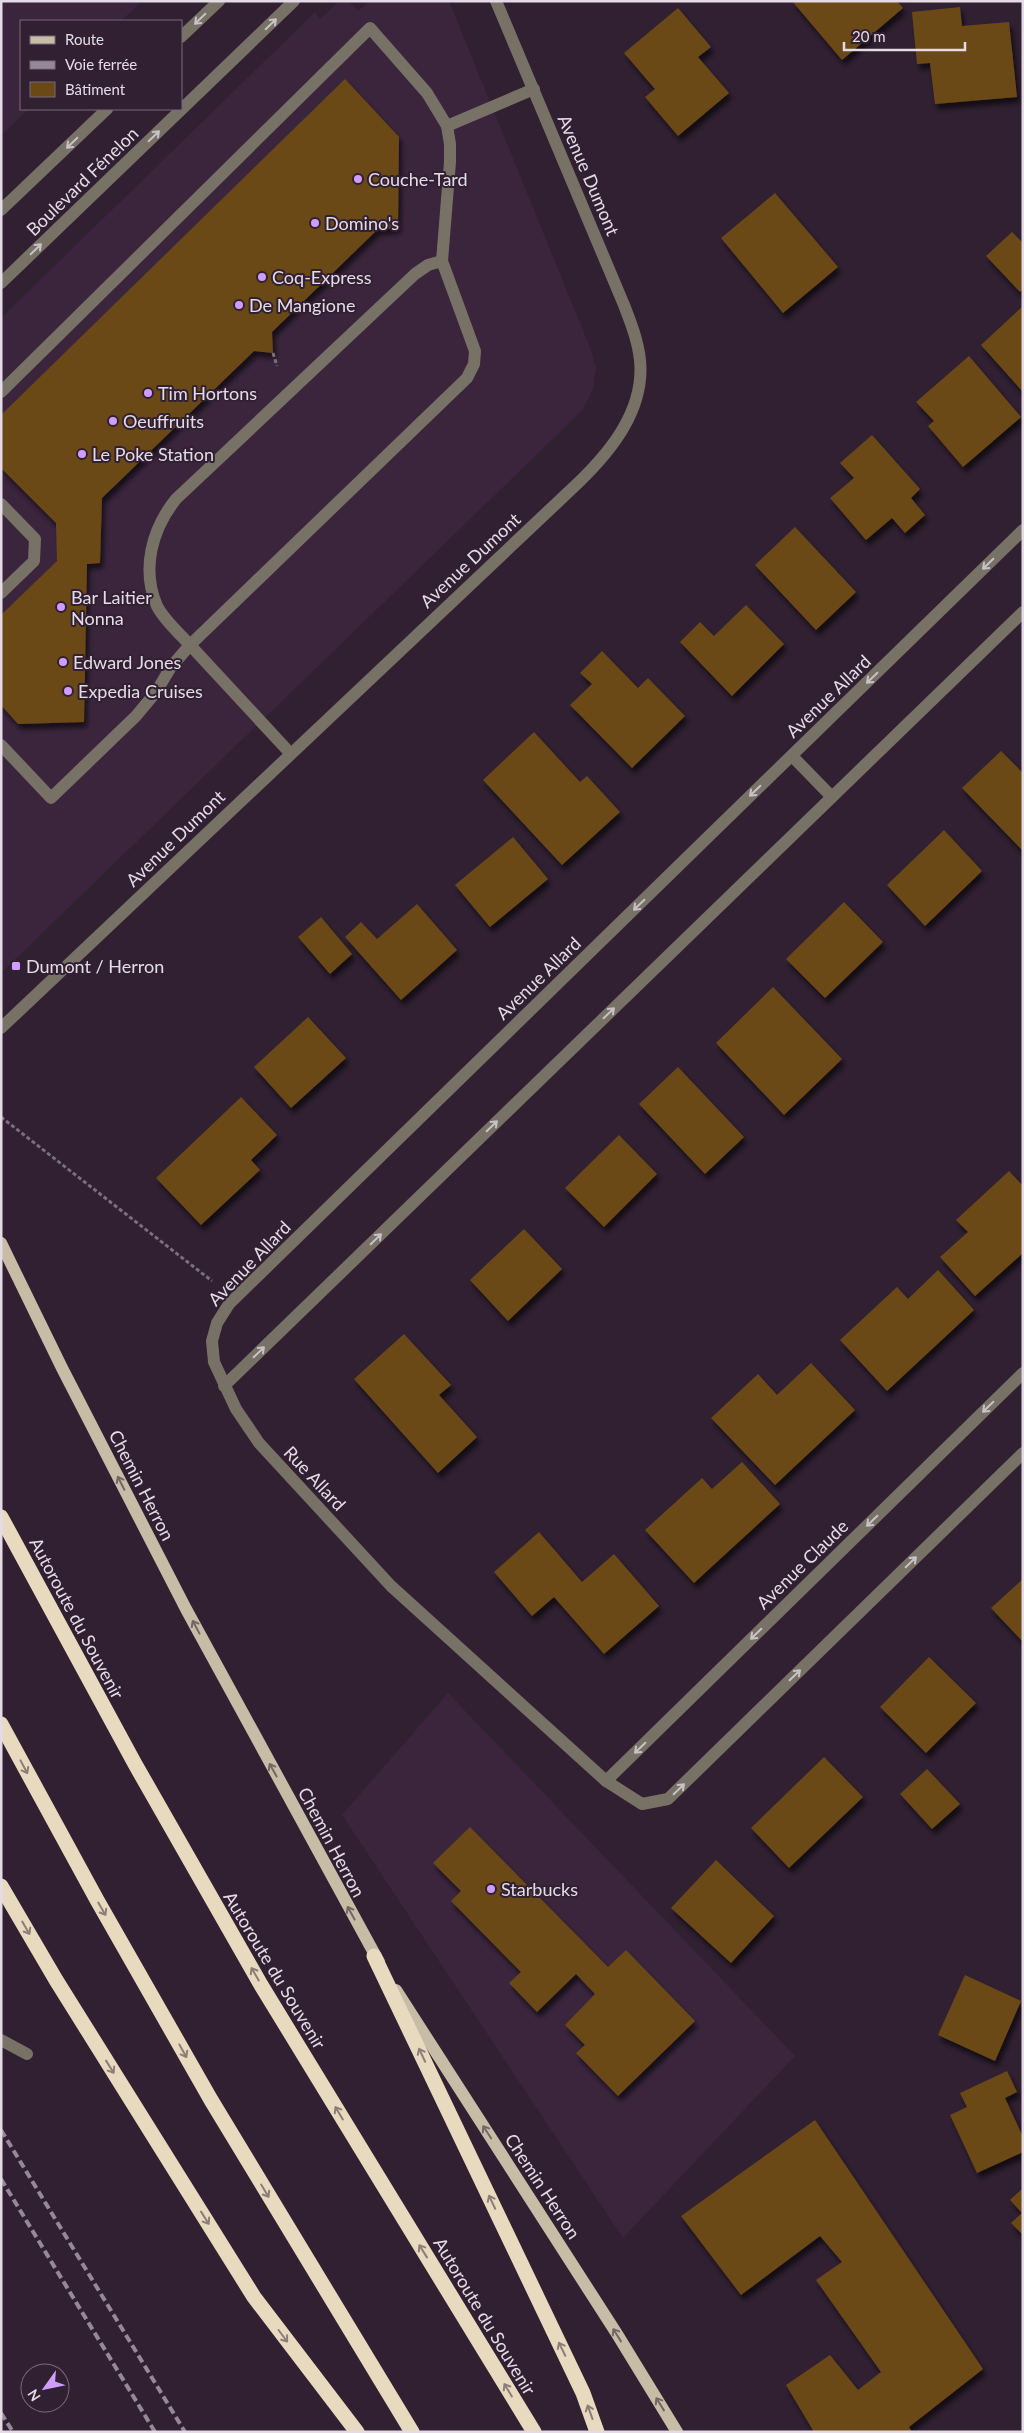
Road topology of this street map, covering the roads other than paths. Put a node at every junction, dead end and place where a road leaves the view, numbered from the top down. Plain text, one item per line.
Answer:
1 (219, 1) edge
2 (294, 1) edge
3 (496, 1) edge
4 (182, 36) edge
5 (534, 89) junction
6 (182, 109) edge
7 (106, 110) edge
8 (181, 110) edge
9 (447, 126) junction
10 (1, 210) edge
11 (442, 261) junction
12 (1, 283) edge
13 (1, 392) edge
14 (1, 504) edge
15 (1023, 530) edge
16 (1, 593) edge
17 (1023, 612) edge
18 (190, 645) junction
19 (1, 745) edge
20 (290, 753) junction
21 (792, 756) junction
22 (832, 797) junction
23 (1, 1028) edge
24 (1, 1243) edge
25 (1023, 1373) edge
26 (224, 1386) junction
27 (1023, 1453) edge
28 (1, 1517) edge
29 (1, 1724) edge
30 (606, 1781) junction
31 (1, 1886) edge
32 (374, 1956) junction
33 (1, 2040) edge
34 (27, 2054) dead end
35 (357, 2432) edge
36 (412, 2432) edge
37 (534, 2432) edge
38 (597, 2432) edge
39 (677, 2432) edge

1 -> 4 street
6 -> 2 street, Boulevard Fénelon
3 - 5 street, Avenue Dumont
5 - 9 street
5 - 20 street, Avenue Dumont
7 -> 10 street, Boulevard Fénelon
12 -> 8 street, Boulevard Fénelon
9 - 11 street
9 - 13 street
11 - 18 street
11 - 18 street
14 - 16 street
15 -> 21 street, Avenue Allard
17 - 22 street
18 - 19 street
18 - 20 street
20 - 23 street, Avenue Dumont
21 - 22 street
21 -> 26 street, Avenue Allard
26 -> 22 street
32 -> 24 main road, Chemin Herron
25 -> 30 street, Avenue Claude
26 - 30 street, Rue Allard
30 -> 27 street
37 -> 28 highway, Autoroute du Souvenir
29 -> 36 highway
31 -> 35 highway
38 -> 32 highway
39 -> 32 main road, Chemin Herron
33 - 34 street

